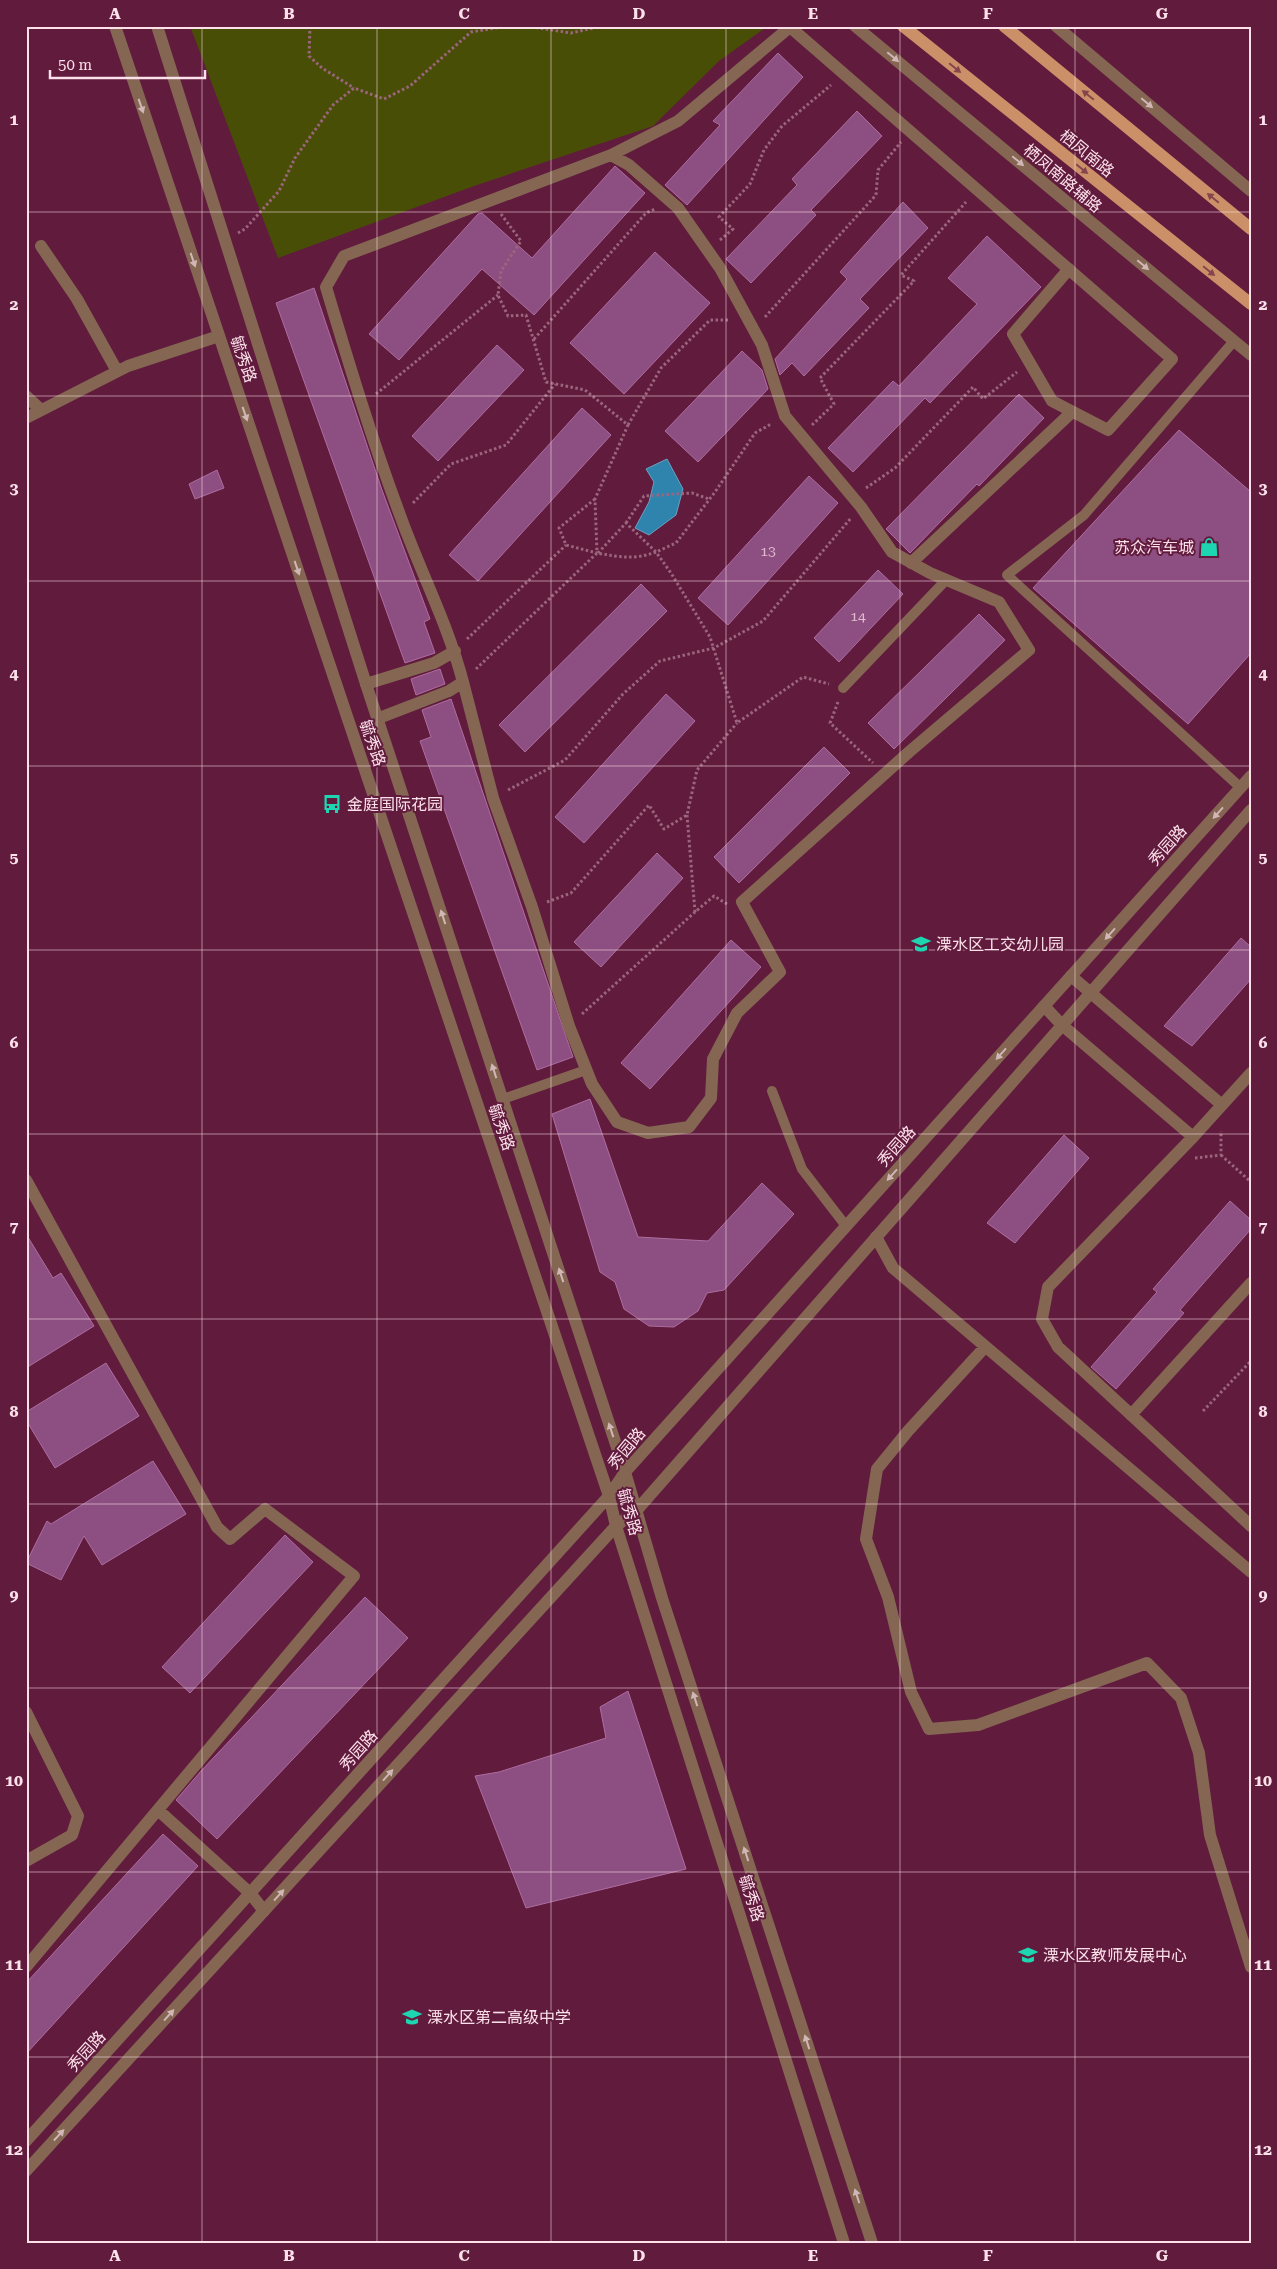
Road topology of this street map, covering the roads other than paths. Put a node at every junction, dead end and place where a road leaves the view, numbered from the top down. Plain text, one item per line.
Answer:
1 (115, 26) edge
2 (157, 26) edge
3 (855, 26) edge
4 (903, 26) edge
5 (1004, 26) edge
6 (1056, 26) edge
7 (611, 155) junction
8 (1251, 191) edge
9 (1251, 230) edge
10 (41, 246) dead end
11 (1069, 269) junction
12 (1251, 304) edge
13 (219, 336) junction
14 (1234, 341) junction
15 (1251, 355) edge
16 (117, 371) junction
17 (26, 396) edge
18 (41, 410) junction
19 (1072, 412) junction
20 (26, 418) edge
21 (910, 562) junction
22 (946, 580) junction
23 (455, 650) junction
24 (463, 682) junction
25 (366, 684) junction
26 (843, 688) road end
27 (379, 718) junction
28 (1251, 776) edge
29 (1241, 788) junction
30 (1251, 810) edge
31 (1071, 976) junction
32 (1090, 993) junction
33 (1044, 1006) junction
34 (1062, 1025) junction
35 (586, 1070) junction
36 (1251, 1073) edge
37 (772, 1091) dead end
38 (503, 1099) junction
39 (1222, 1105) junction
40 (1193, 1137) junction
41 (26, 1180) edge
42 (846, 1226) junction
43 (876, 1237) junction
44 (1251, 1283) edge
45 (985, 1347) junction
46 (1131, 1415) junction
47 (625, 1472) junction
48 (609, 1496) junction
49 (636, 1511) junction
50 (616, 1526) junction
51 (1251, 1526) edge
52 (1251, 1572) edge
53 (26, 1712) edge
54 (158, 1810) junction
55 (26, 1861) edge
56 (250, 1893) junction
57 (264, 1911) junction
58 (26, 1967) edge
59 (1251, 1967) edge
60 (26, 2141) edge
61 (28, 2165) edge
62 (844, 2243) edge
63 (872, 2243) edge

1 -> 13 street, 毓秀路
2 - 25 street, 毓秀路
3 -> 14 street, 栖凤南路辅路
4 -> 12 main road, 栖凤南路
9 -> 5 main road
6 -> 8 street
7 - 11 street
7 - 21 street
7 - 23 street
10 - 16 street
11 - 19 street
11 - 19 street
13 - 16 street
13 -> 48 street, 毓秀路
14 - 15 street, 栖凤南路辅路
14 - 29 lane
16 - 18 street
17 - 18 street
18 - 20 street
19 - 21 street
21 - 22 street
22 - 26 lane
22 - 35 street
23 - 24 street
23 - 25 street
24 - 27 street
24 - 35 street
25 - 27 street, 毓秀路
38 -> 27 street, 毓秀路
28 - 29 street, 秀园路
29 -> 31 street, 秀园路
30 - 32 street
31 - 32 street
31 - 33 street, 秀园路
32 - 34 street
32 - 39 street
33 - 34 street
33 -> 42 street, 秀园路
34 - 40 street
34 - 43 street
35 - 38 lane
36 - 39 street
37 - 42 lane
47 -> 38 street, 毓秀路
39 - 40 street
40 - 46 street
41 - 54 street
42 - 47 street, 秀园路
43 - 45 street
43 - 49 street
44 - 46 street
45 - 52 street
45 - 59 street
46 - 51 street
47 - 48 street, 秀园路
47 - 49 street, 毓秀路
48 - 50 street, 毓秀路
48 - 56 street, 秀园路
49 - 50 street
63 -> 49 street, 毓秀路
57 -> 50 street
50 - 62 street, 毓秀路
53 - 55 street
54 - 56 street
54 - 58 street
56 - 57 street
56 - 60 street, 秀园路
61 -> 57 street

